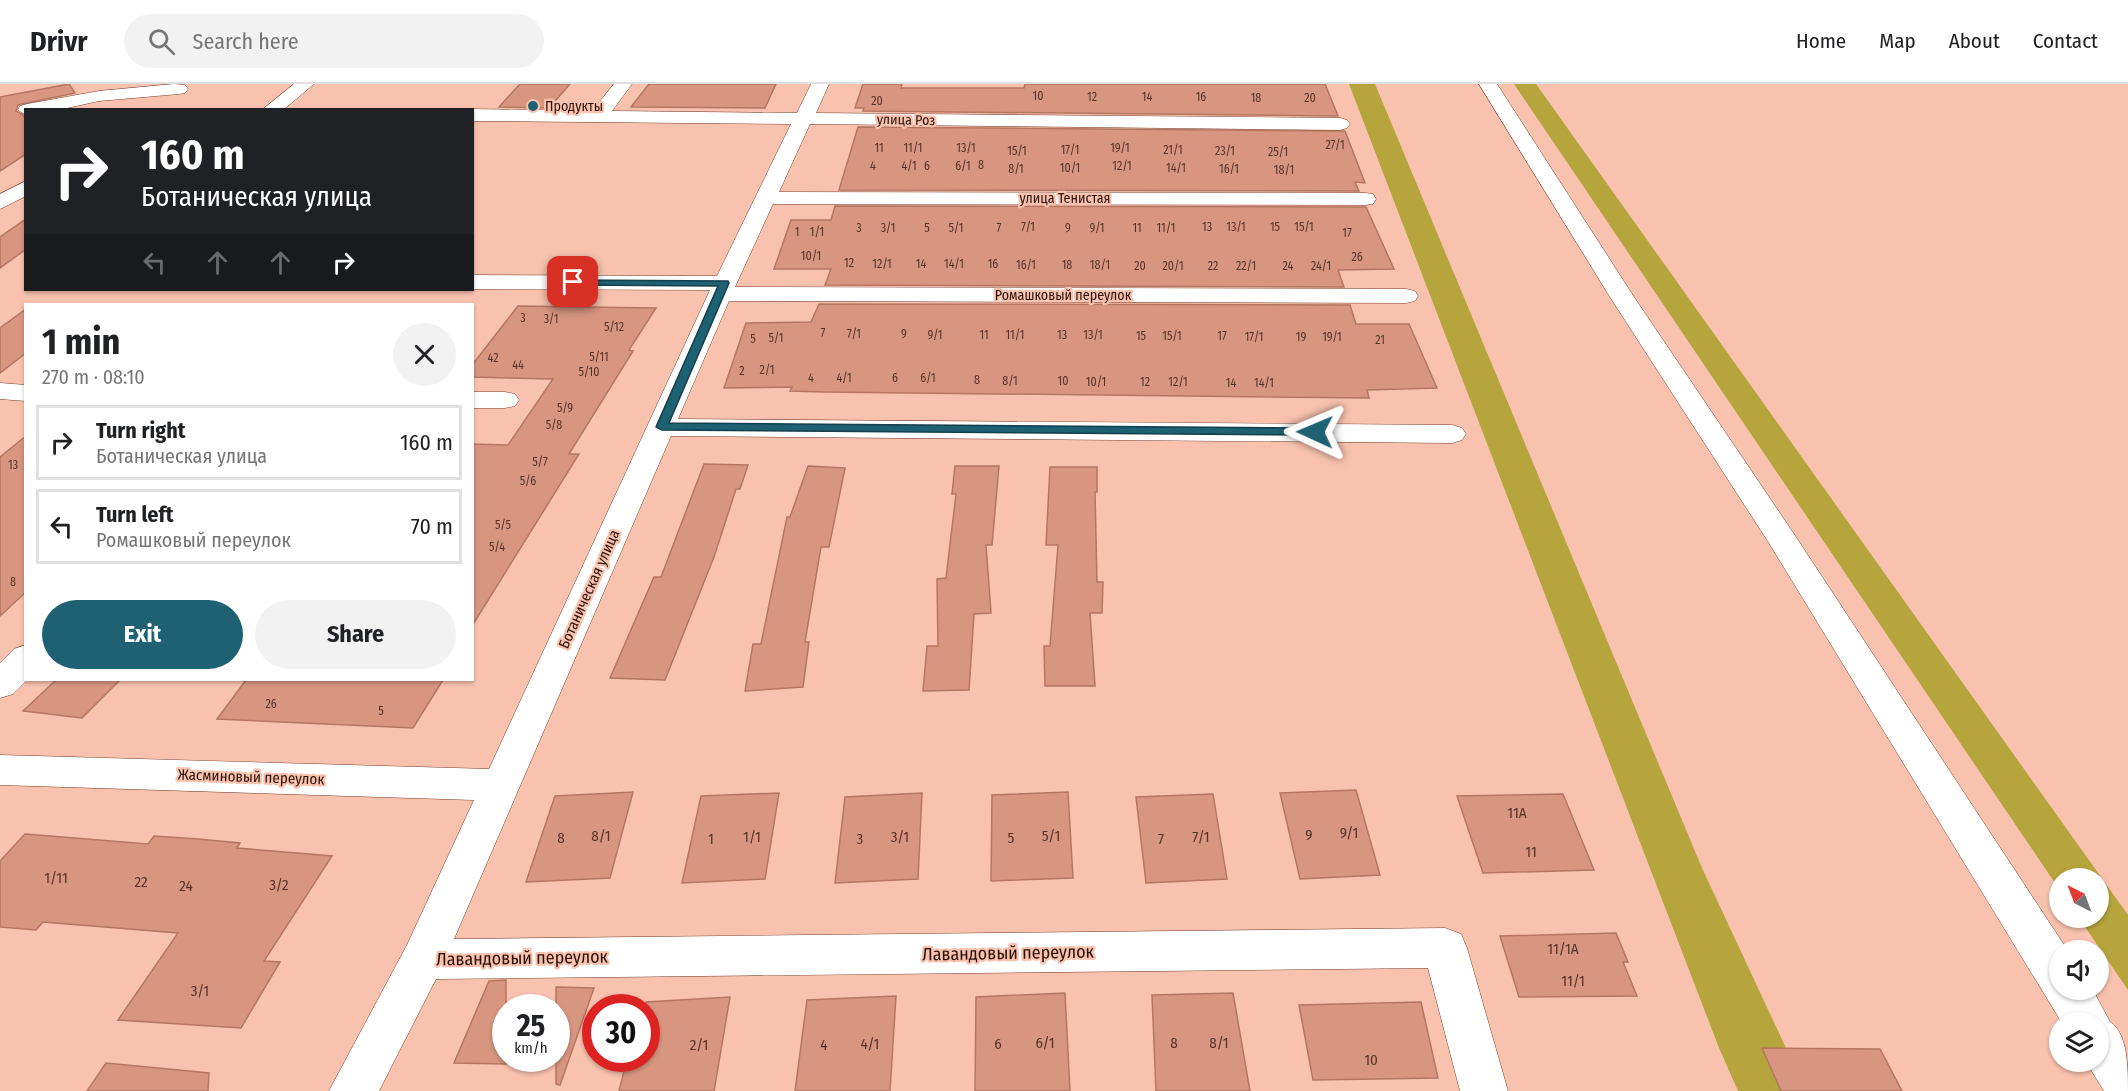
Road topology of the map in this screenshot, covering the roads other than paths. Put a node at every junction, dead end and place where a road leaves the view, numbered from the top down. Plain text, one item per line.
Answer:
1 (305, 84) edge
2 (623, 84) edge
3 (820, 84) edge
4 (1488, 84) edge
5 (183, 87) edge
6 (36, 108) edge
7 (150, 108) edge
8 (274, 108) edge
9 (474, 115) edge
10 (598, 116) junction
11 (803, 118) junction
12 (1340, 124) dead end
13 (24, 188) edge
14 (765, 198) junction
15 (1365, 199) dead end
16 (0, 203) edge
17 (474, 282) edge
18 (722, 288) junction
19 (1406, 296) dead end
20 (0, 392) edge
21 (24, 393) edge
22 (474, 400) edge
23 (505, 400) dead end
24 (662, 427) junction
25 (1452, 434) dead end
26 (24, 660) edge
27 (0, 685) edge
28 (0, 770) edge
29 (501, 785) junction
30 (423, 958) junction
31 (2049, 961) edge
32 (2109, 1056) edge
33 (2128, 1086) edge
34 (353, 1091) edge
35 (1484, 1091) edge

1 - 8 street
2 - 10 street
3 - 11 street, Ботаническая улица
4 - 31 street
5 - 6 street
5 - 7 street
9 - 10 street, улица Роз
10 - 11 street, улица Роз
11 - 12 street, улица Роз
11 - 14 street, Ботаническая улица
13 - 16 street
14 - 15 street, улица Тенистая
14 - 18 street, Ботаническая улица
17 - 18 street, Ромашковый переулок
18 - 19 street, Ромашковый переулок
18 - 24 street, Ботаническая улица
20 - 21 street
22 - 23 street
24 - 25 street
24 - 29 street, Ботаническая улица
26 - 27 street
28 - 29 street, Жасминовый переулок
29 - 30 street, Ботаническая улица
30 - 34 street, Ботаническая улица
30 - 35 street, Лавандовый переулок
32 - 33 street

